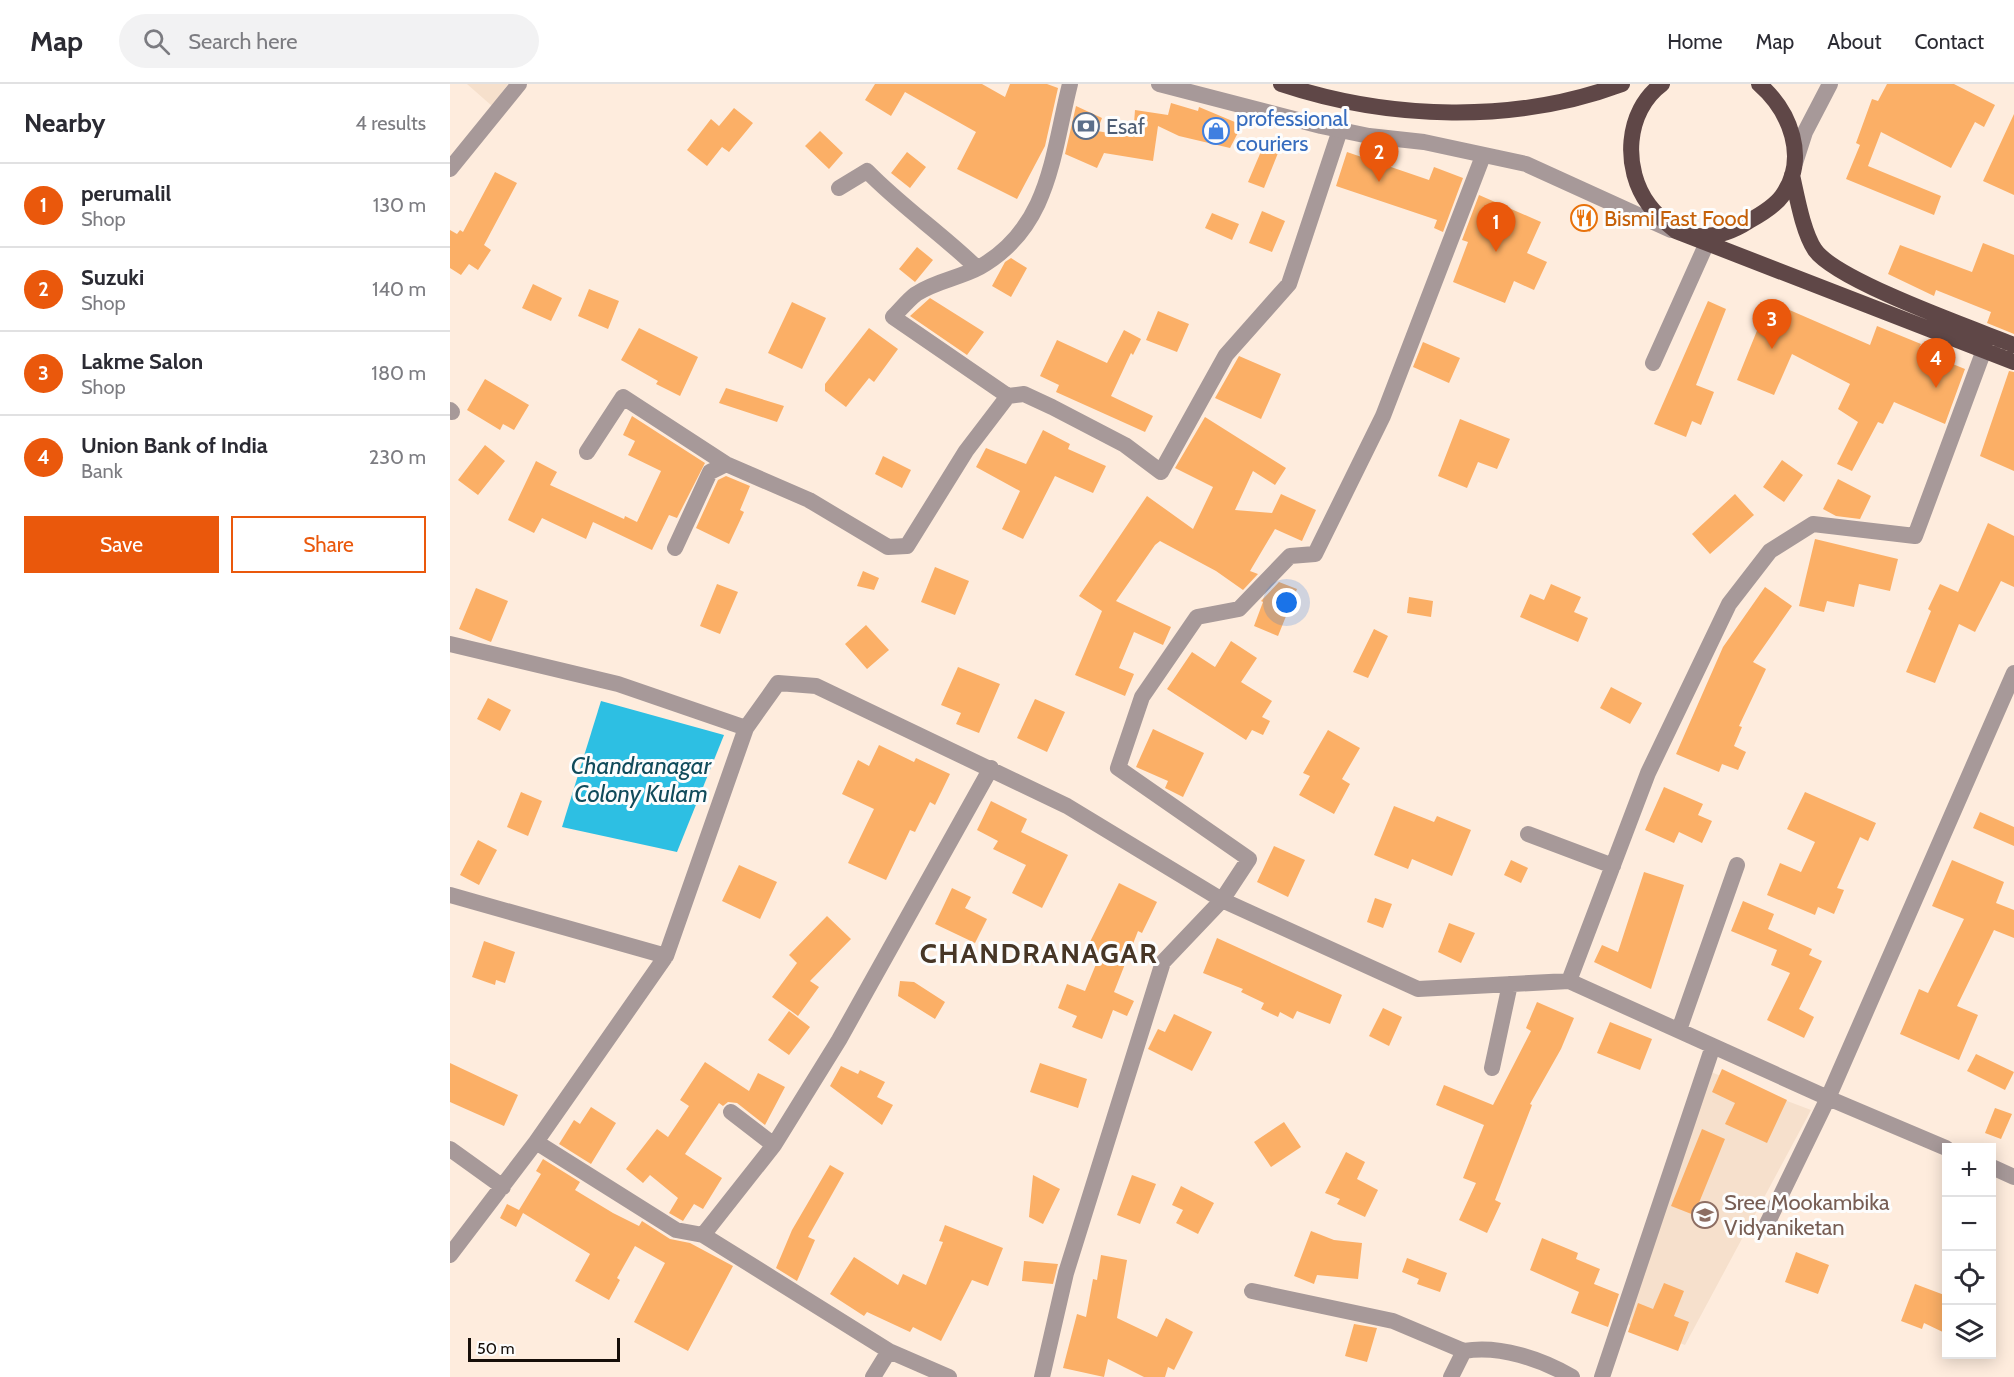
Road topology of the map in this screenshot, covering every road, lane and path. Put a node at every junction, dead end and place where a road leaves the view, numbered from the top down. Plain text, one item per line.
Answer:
1 (519, 84) edge
2 (1070, 84) edge
3 (1159, 84) edge
4 (1281, 84) edge
5 (1622, 84) edge
6 (1662, 84) edge
7 (1759, 84) edge
8 (1830, 84) edge
9 (1340, 130) junction
10 (1483, 156) junction
11 (450, 169) edge
12 (1792, 175) junction
13 (839, 188) dead end
14 (1676, 231) junction
15 (1706, 245) junction
16 (977, 268) junction
17 (2014, 345) edge
18 (1984, 350) junction
19 (2014, 362) edge
20 (1653, 363) dead end
21 (1008, 396) junction
22 (587, 452) dead end
23 (726, 464) junction
24 (675, 548) dead end
25 (450, 644) edge
26 (2014, 673) edge
27 (746, 728) junction
28 (991, 768) junction
29 (1528, 834) dead end
30 (1737, 865) dead end
31 (1613, 866) junction
32 (450, 895) edge
33 (1222, 900) junction
34 (666, 956) junction
35 (1569, 981) junction
36 (1510, 984) junction
37 (1679, 1030) junction
38 (1713, 1046) junction
39 (1492, 1068) dead end
40 (1828, 1098) junction
41 (731, 1112) dead end
42 (536, 1143) junction
43 (774, 1145) junction
44 (1942, 1146) edge
45 (450, 1149) edge
46 (1996, 1169) edge
47 (2014, 1177) edge
48 (504, 1187) junction
49 (1765, 1228) dead end
50 (703, 1235) junction
51 (450, 1255) edge
52 (1252, 1291) dead end
53 (889, 1351) junction
54 (1464, 1352) junction
55 (873, 1377) edge
56 (949, 1377) edge
57 (1042, 1377) edge
58 (1451, 1377) edge
59 (1572, 1377) edge
60 (1602, 1377) edge

1 - 11 street
2 - 16 street
3 - 9 street
4 - 5 highway
6 - 14 highway
7 - 12 highway
8 - 12 street
9 - 10 street
9 - 21 street
10 - 14 street
10 - 33 street
12 - 14 highway
12 - 17 highway
13 - 16 street
14 - 15 highway
15 - 18 highway
15 - 20 street
16 - 21 street
18 - 19 highway
18 - 31 street
21 - 23 street
22 - 23 street
23 - 24 street
25 - 27 street
26 - 40 street
27 - 28 street
27 - 34 street
28 - 33 street
28 - 43 street
29 - 31 street
30 - 37 street
31 - 35 street
32 - 34 street
33 - 36 street
33 - 57 street
34 - 42 street
35 - 36 street
35 - 37 street
36 - 39 street
37 - 38 street
38 - 40 street
38 - 60 street
40 - 44 street
40 - 49 street
41 - 43 street
42 - 48 street
42 - 50 street
43 - 50 street
45 - 48 street
46 - 47 street
48 - 51 street
50 - 53 street
52 - 54 street
53 - 55 street
53 - 56 street
54 - 58 street
54 - 59 street

